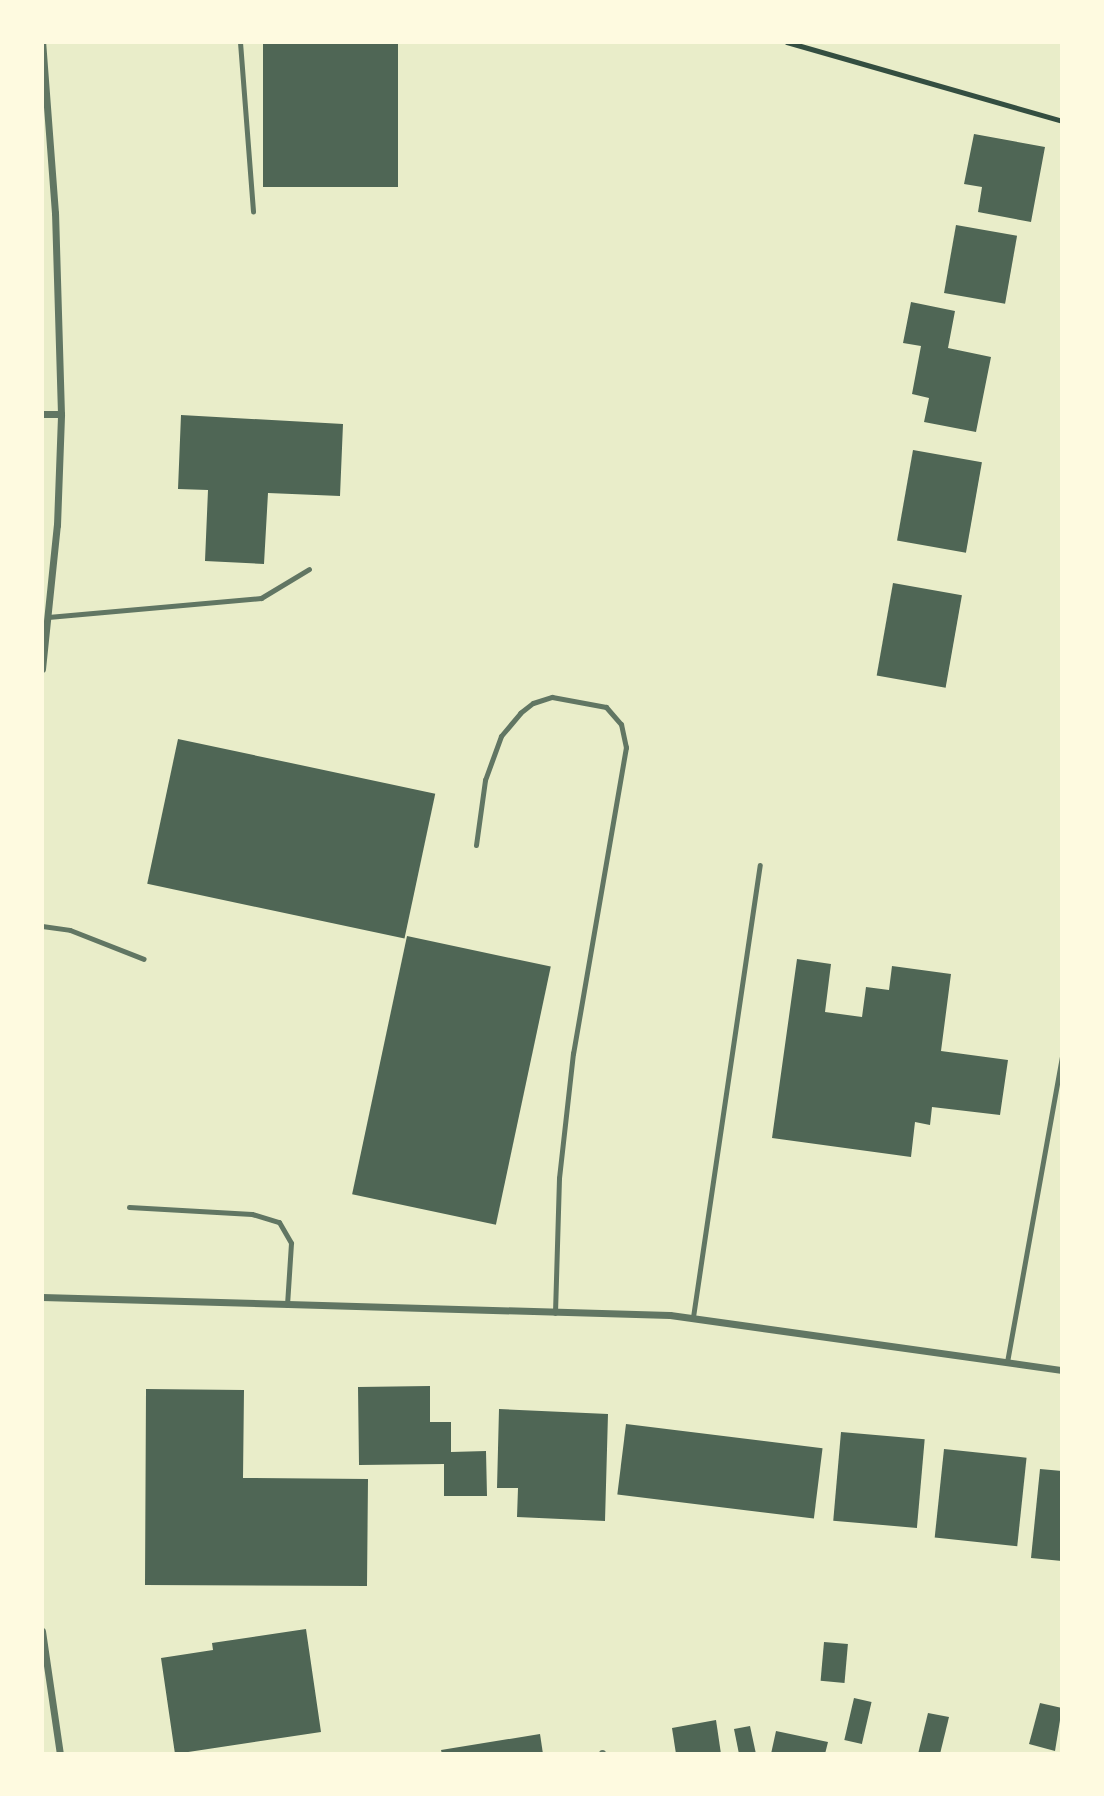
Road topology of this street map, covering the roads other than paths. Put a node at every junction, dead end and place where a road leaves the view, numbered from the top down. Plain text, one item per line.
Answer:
1 (42, 42) edge
2 (240, 42) edge
3 (253, 212) dead end
4 (42, 414) edge
5 (61, 414) junction
6 (309, 569) dead end
7 (48, 617) junction
8 (42, 669) edge
9 (476, 845) dead end
10 (760, 864) dead end
11 (42, 926) edge
12 (144, 959) dead end
13 (1062, 1055) edge
14 (129, 1207) dead end
15 (42, 1297) edge
16 (286, 1306) junction
17 (555, 1312) junction
18 (693, 1317) junction
19 (1007, 1362) junction
20 (1062, 1370) edge
21 (42, 1631) edge
22 (43, 1654) edge
23 (60, 1754) edge

1 - 5 street
2 - 3 lane
4 - 5 street
5 - 7 street
6 - 7 lane
7 - 8 street
9 - 17 lane
10 - 18 lane
11 - 12 lane
13 - 19 lane
14 - 16 lane
15 - 16 street
16 - 17 street
17 - 18 street
18 - 19 street
19 - 20 street
21 - 22 street
22 - 23 street

